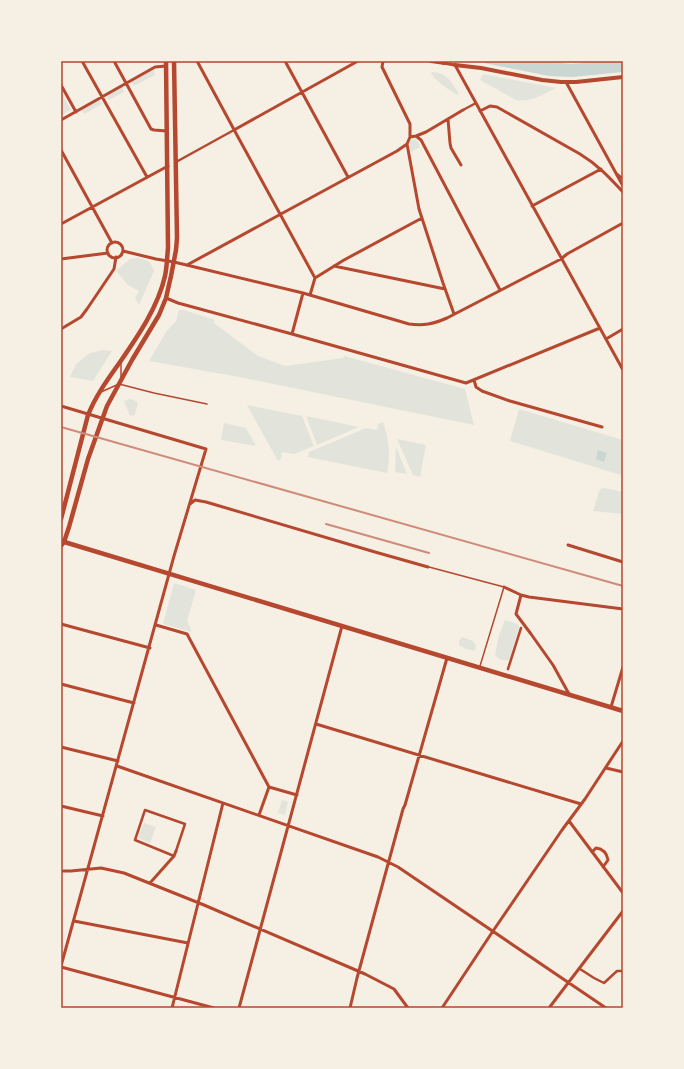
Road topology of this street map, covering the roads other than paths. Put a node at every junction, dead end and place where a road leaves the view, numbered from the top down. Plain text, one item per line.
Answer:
1 (82, 61) edge
2 (114, 61) edge
3 (174, 61) edge
4 (197, 61) edge
5 (285, 61) edge
6 (358, 61) edge
7 (382, 61) edge
8 (431, 61) edge
9 (443, 62) edge
10 (166, 63) edge
11 (456, 63) edge
12 (623, 77) edge
13 (566, 82) junction
14 (126, 83) junction
15 (61, 84) edge
16 (301, 93) junction
17 (102, 97) junction
18 (476, 103) junction
19 (463, 110) joint
20 (480, 111) junction
21 (76, 112) junction
22 (448, 119) junction
23 (61, 120) edge
24 (167, 130) junction
25 (234, 130) junction
26 (416, 136) junction
27 (410, 137) junction
28 (407, 144) junction
29 (61, 150) edge
30 (175, 162) junction
31 (461, 165) dead end
32 (168, 166) junction
33 (601, 169) junction
34 (615, 172) junction
35 (147, 177) junction
36 (348, 177) junction
37 (623, 179) edge
38 (623, 186) edge
39 (623, 192) edge
40 (532, 206) junction
41 (92, 207) junction
42 (280, 214) junction
43 (422, 218) junction
44 (623, 223) edge
45 (61, 224) edge
46 (112, 243) junction
47 (123, 251) junction
48 (108, 253) junction
49 (116, 258) junction
50 (61, 259) edge
51 (561, 259) junction
52 (167, 260) junction
53 (174, 262) junction
54 (187, 265) junction
55 (334, 266) junction
56 (315, 278) junction
57 (445, 289) junction
58 (500, 290) junction
59 (303, 293) junction
60 (310, 295) junction
61 (166, 298) junction
62 (454, 314) junction
63 (600, 328) junction
64 (61, 329) edge
65 (623, 330) edge
66 (292, 334) junction
67 (606, 339) junction
68 (121, 361) junction
69 (623, 370) edge
70 (474, 380) junction
71 (120, 382) junction
72 (125, 386) junction
73 (98, 394) junction
74 (207, 404) dead end
75 (61, 406) edge
76 (88, 415) junction
77 (102, 419) junction
78 (602, 427) dead end
79 (190, 504) junction
80 (61, 519) edge
81 (62, 543) edge
82 (568, 545) dead end
83 (623, 562) edge
84 (428, 567) joint
85 (170, 574) junction
86 (504, 587) junction
87 (522, 595) junction
88 (623, 609) edge
89 (61, 624) edge
90 (156, 625) junction
91 (342, 626) junction
92 (522, 628) dead end
93 (150, 648) junction
94 (447, 658) junction
95 (623, 667) edge
96 (480, 668) junction
97 (508, 669) dead end
98 (61, 684) edge
99 (568, 694) junction
100 (134, 704) junction
101 (611, 707) junction
102 (623, 711) edge
103 (316, 724) junction
104 (623, 741) edge
105 (61, 747) edge
106 (419, 755) junction
107 (118, 761) junction
108 (117, 766) junction
109 (606, 768) junction
110 (623, 772) edge
111 (269, 787) junction
112 (297, 795) junction
113 (223, 803) junction
114 (581, 804) junction
115 (61, 806) edge
116 (259, 815) junction
117 (103, 816) junction
118 (569, 821) junction
119 (289, 826) junction
120 (176, 851) joint
121 (592, 852) junction
122 (174, 856) junction
123 (389, 862) junction
124 (603, 867) junction
125 (88, 870) junction
126 (61, 871) edge
127 (150, 883) junction
128 (623, 892) edge
129 (198, 903) junction
130 (623, 911) edge
131 (74, 920) junction
132 (261, 929) junction
133 (493, 931) junction
134 (188, 943) junction
135 (61, 966) edge
136 (580, 969) junction
137 (359, 970) junction
138 (622, 970) dead end
139 (569, 983) junction
140 (174, 998) junction
141 (172, 1008) edge
142 (214, 1008) edge
143 (239, 1008) edge
144 (350, 1008) edge
145 (408, 1008) edge
146 (442, 1008) edge
147 (549, 1008) edge
148 (606, 1008) edge

1 - 17 street
2 - 14 street
3 - 30 main road
4 - 25 street
5 - 16 street
6 - 16 street
7 - 27 street
8 - 9 street
9 - 11 street
10 - 14 street
10 - 24 main road
11 - 13 street
11 - 18 street
12 - 13 street
13 - 34 street
14 - 17 street
14 - 24 street
15 - 21 street
16 - 25 street
16 - 36 street
17 - 21 street
17 - 35 street
18 - 19 street
18 - 20 street
19 - 22 street
20 - 33 street
20 - 40 street
21 - 23 street
22 - 26 street
22 - 31 street
24 - 32 main road
25 - 30 street
25 - 42 street
26 - 27 street
26 - 58 street
27 - 28 street
28 - 36 street
28 - 43 street
29 - 41 street
30 - 53 main road
32 - 35 street
32 - 52 main road
33 - 39 street
33 - 40 street
34 - 37 street
34 - 38 street
35 - 41 street
36 - 42 street
40 - 51 street
41 - 45 street
41 - 46 street
42 - 54 street
42 - 56 street
43 - 55 street
43 - 57 street
44 - 51 street
46 - 47 street
46 - 48 street
47 - 49 street
47 - 52 street
48 - 49 street
48 - 50 street
49 - 64 street
51 - 58 street
51 - 63 street
52 - 53 street
52 - 68 main road
53 - 54 street
53 - 61 main road
54 - 59 street
55 - 56 street
55 - 57 street
56 - 60 street
57 - 62 street
58 - 62 street
59 - 60 street
59 - 66 street
60 - 62 street
61 - 66 street
61 - 71 main road
63 - 67 street
63 - 70 street
65 - 67 street
66 - 70 street
67 - 69 street
68 - 71 lane
68 - 73 main road
70 - 78 street
71 - 72 lane
71 - 72 lane
71 - 73 lane
71 - 77 main road
72 - 74 lane
73 - 76 main road
75 - 76 street
76 - 77 street
76 - 80 main road
77 - 79 street
77 - 81 main road
79 - 84 street
79 - 85 street
81 - 85 main road
82 - 83 street
84 - 86 lane
85 - 90 street
85 - 91 main road
86 - 87 street
86 - 96 lane
87 - 88 street
87 - 99 street
89 - 93 street
90 - 93 street
90 - 111 street
91 - 94 main road
91 - 103 street
92 - 97 street
93 - 100 street
94 - 96 main road
94 - 106 street
95 - 101 street
96 - 99 main road
98 - 100 street
99 - 101 main road
100 - 107 street
101 - 102 main road
103 - 106 street
103 - 112 street
104 - 109 street
105 - 107 street
106 - 114 street
106 - 123 street
107 - 108 street
108 - 113 street
108 - 117 street
109 - 110 street
109 - 114 street
111 - 112 street
111 - 116 street
112 - 119 street
113 - 116 street
113 - 129 street
114 - 118 street
115 - 117 street
116 - 119 street
117 - 125 street
118 - 121 street
118 - 133 street
119 - 123 street
119 - 132 street
120 - 122 street
120 - 122 street
121 - 124 street
121 - 124 street
122 - 127 street
123 - 133 street
123 - 137 street
124 - 128 street
125 - 126 street
125 - 127 street
125 - 131 street
127 - 129 street
129 - 132 street
129 - 134 street
130 - 136 street
131 - 134 street
131 - 135 street
132 - 137 street
132 - 143 street
133 - 139 street
133 - 146 street
134 - 140 street
135 - 140 street
136 - 138 street
136 - 139 street
137 - 144 street
137 - 145 street
139 - 147 street
139 - 148 street
140 - 141 street
140 - 142 street

